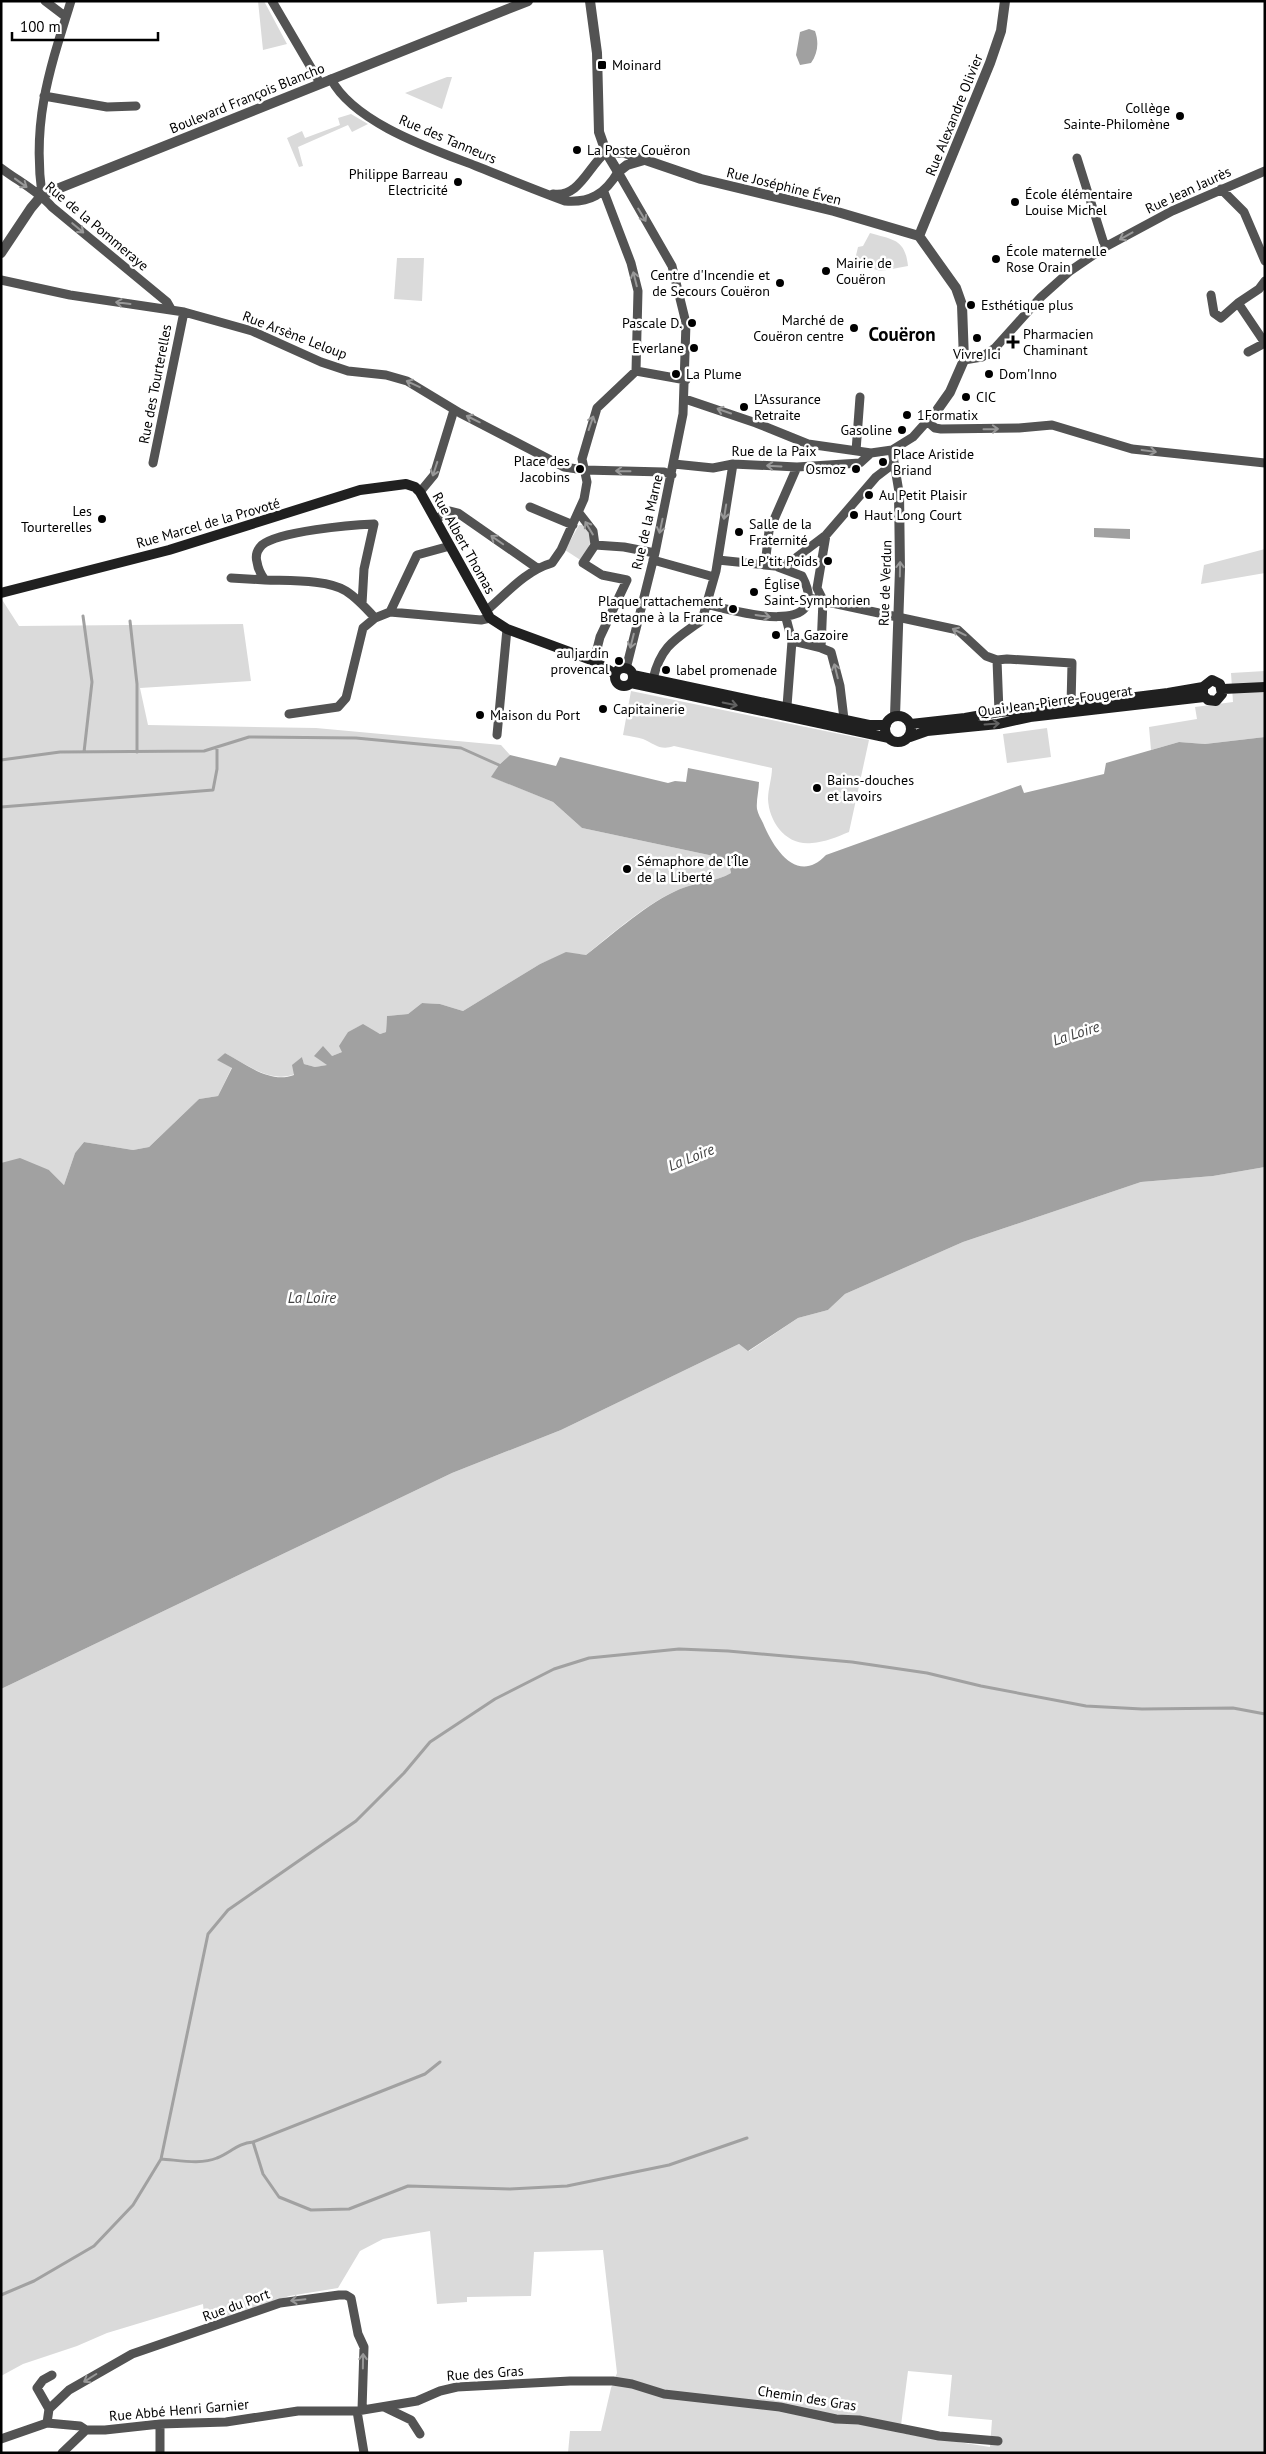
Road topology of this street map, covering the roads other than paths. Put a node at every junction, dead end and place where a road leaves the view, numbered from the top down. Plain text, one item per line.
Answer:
1 (45, 1) edge
2 (71, 1) edge
3 (272, 1) edge
4 (528, 1) edge
5 (590, 1) edge
6 (596, 1) edge
7 (1006, 1) edge
8 (66, 17) junction
9 (595, 26) junction
10 (331, 78) junction
11 (320, 83) junction
12 (44, 96) junction
13 (136, 106) dead end
14 (606, 152) junction
15 (1077, 158) dead end
16 (644, 160) junction
17 (1, 168) edge
18 (1265, 171) edge
19 (618, 172) junction
20 (579, 185) junction
21 (1221, 189) junction
22 (540, 192) junction
23 (604, 192) junction
24 (42, 195) junction
25 (586, 200) junction
26 (919, 236) junction
27 (1105, 247) junction
28 (1, 253) edge
29 (1265, 261) edge
30 (1, 280) edge
31 (1265, 281) edge
32 (1211, 294) dead end
33 (1238, 303) junction
34 (171, 309) junction
35 (184, 312) junction
36 (1248, 352) dead end
37 (964, 360) junction
38 (636, 371) junction
39 (686, 380) junction
40 (860, 396) dead end
41 (685, 399) junction
42 (938, 409) joint
43 (454, 410) junction
44 (927, 422) junction
45 (892, 450) junction
46 (856, 451) junction
47 (871, 452) junction
48 (154, 463) dead end
49 (1265, 463) edge
50 (674, 464) junction
51 (733, 464) junction
52 (893, 464) junction
53 (797, 467) junction
54 (584, 470) junction
55 (672, 474) junction
56 (420, 492) junction
57 (899, 492) joint
58 (530, 507) dead end
59 (579, 513) junction
60 (436, 519) junction
61 (573, 525) junction
62 (826, 535) junction
63 (595, 545) junction
64 (450, 546) junction
65 (654, 557) junction
66 (718, 560) junction
67 (765, 565) junction
68 (775, 566) junction
69 (536, 568) junction
70 (715, 574) junction
71 (231, 578) dead end
72 (265, 580) junction
73 (1, 593) edge
74 (809, 598) junction
75 (823, 600) junction
76 (362, 604) junction
77 (706, 604) junction
78 (390, 612) junction
79 (486, 612) junction
80 (375, 618) junction
81 (786, 618) junction
82 (899, 618) junction
83 (512, 631) junction
84 (792, 641) junction
85 (821, 648) junction
86 (997, 660) junction
87 (597, 662) junction
88 (616, 674) junction
89 (630, 675) junction
90 (653, 679) junction
91 (1265, 687) edge
92 (1223, 689) junction
93 (1204, 692) junction
94 (1071, 704) junction
95 (787, 706) junction
96 (999, 712) junction
97 (288, 714) dead end
98 (895, 716) junction
99 (844, 719) junction
100 (911, 724) junction
101 (886, 725) junction
102 (497, 735) dead end
103 (910, 736) junction
104 (888, 738) junction
105 (52, 2375) dead end
106 (613, 2381) joint
107 (384, 2407) junction
108 (49, 2409) junction
109 (360, 2410) junction
110 (47, 2422) junction
111 (160, 2424) junction
112 (86, 2430) junction
113 (420, 2434) dead end
114 (1, 2438) edge
115 (998, 2442) dead end
116 (62, 2453) edge
117 (160, 2453) edge
118 (364, 2453) edge

1 - 8 street
2 - 8 street
3 - 11 street
4 - 10 street, Boulevard François Blancho
5 - 9 street
6 - 9 street
7 - 26 street, Rue Alexandre Olivier
8 - 12 street
9 - 14 street
10 - 11 street, Boulevard François Blancho
10 - 22 street, Rue des Tanneurs
11 - 24 street, Boulevard François Blancho
12 - 13 street
12 - 24 street
14 - 16 street, Rue Joséphine Éven
14 - 19 street
14 - 20 street
15 - 27 street
16 - 19 street
16 - 26 street, Rue Joséphine Éven
17 -> 24 street, Rue de la Pommeraye
18 - 21 street, Rue Jean Jaurès
19 - 23 street
19 -> 39 street, Rue de la Marne
20 - 22 street
20 - 25 street
21 -> 27 street, Rue Jean Jaurès
21 - 29 street
22 - 25 street, Rue des Tanneurs
23 - 25 street
38 -> 23 street
24 - 28 street, Boulevard François Blancho
24 -> 34 street, Rue de la Pommeraye
26 - 37 street
27 - 37 street, Rue Jean Jaurès
34 -> 30 street, Rue Arsène Leloup
31 - 33 street
32 - 33 street
33 - 36 street
34 - 35 street, Rue Arsène Leloup
43 -> 35 street, Rue Arsène Leloup
35 - 48 street, Rue des Tourterelles
37 - 42 street
38 - 39 street
54 -> 38 street
39 - 41 street, Rue de la Marne
40 - 46 street
46 -> 41 street
41 - 50 street, Rue de la Marne
42 - 44 street
54 -> 43 street, Rue Arsène Leloup
43 -> 56 street
44 - 45 street
44 -> 49 street
45 - 47 street
45 - 52 street, Rue de Verdun
46 - 47 street
47 - 53 street, Rue de la Paix
50 - 51 street, Rue de la Paix
50 - 55 street, Rue de la Marne
53 -> 51 street, Rue de la Paix
51 -> 66 street
52 - 57 street, Rue de Verdun
52 - 62 street
53 - 67 street
55 -> 54 street, Rue Arsène Leloup
54 - 59 street
55 -> 65 street, Rue de la Marne
56 - 60 main road, Rue Albert Thomas
56 - 73 main road, Rue Marcel de la Provoté
82 -> 57 street, Rue de Verdun
58 - 61 street
59 - 61 street
63 -> 59 street
60 - 64 main road, Rue Albert Thomas
69 -> 60 street
61 - 69 street
62 - 68 street
62 - 75 street
63 - 65 street
63 - 87 street
64 - 78 street
64 - 79 main road, Rue Albert Thomas
65 - 70 street
65 -> 89 street, Rue de la Marne
66 - 67 street
66 - 70 street
67 - 68 street
68 - 74 street
69 - 79 street
70 - 77 street
71 - 72 street
72 - 76 street
72 - 76 street
74 - 75 street
74 - 81 street
75 - 82 street
75 - 85 street
76 - 80 street
77 -> 81 street
77 - 90 street
78 - 79 street
78 - 80 street
79 - 83 main road
80 - 97 street
81 - 84 street
86 -> 82 street
82 - 98 street, Rue de Verdun
83 - 87 main road
83 - 102 street
84 - 85 street
84 - 95 street
99 -> 85 street
86 - 94 street
86 - 96 street
87 - 88 main road
88 - 89 main road
88 - 89 main road
89 - 90 main road
89 -> 104 main road, Quai Jean-Pierre-Fougerat
90 - 95 main road
91 - 92 main road, Quai Jean-Pierre-Fougerat
92 - 93 main road, Quai Jean-Pierre-Fougerat
92 - 93 main road, Quai Jean-Pierre-Fougerat
93 - 94 main road, Quai Jean-Pierre-Fougerat
103 -> 93 main road, Quai Jean-Pierre-Fougerat
94 - 96 main road, Quai Jean-Pierre-Fougerat
95 - 99 main road
96 - 100 main road, Quai Jean-Pierre-Fougerat
98 - 100 main road
98 - 101 main road
99 - 101 main road
100 - 103 main road
101 - 104 main road
103 - 104 main road, Quai Jean-Pierre-Fougerat
105 - 108 street
106 - 107 street, Rue des Gras
106 - 115 street, Chemin des Gras
107 - 109 street, Rue des Gras
107 - 113 street
109 -> 108 street, Rue du Port
108 - 110 street
109 - 111 street, Rue Abbé Henri Garnier
109 - 118 street
110 - 112 street, Rue Abbé Henri Garnier
110 - 114 street, Rue Abbé Henri Garnier
111 - 112 street, Rue Abbé Henri Garnier
111 - 117 street
112 - 116 street

